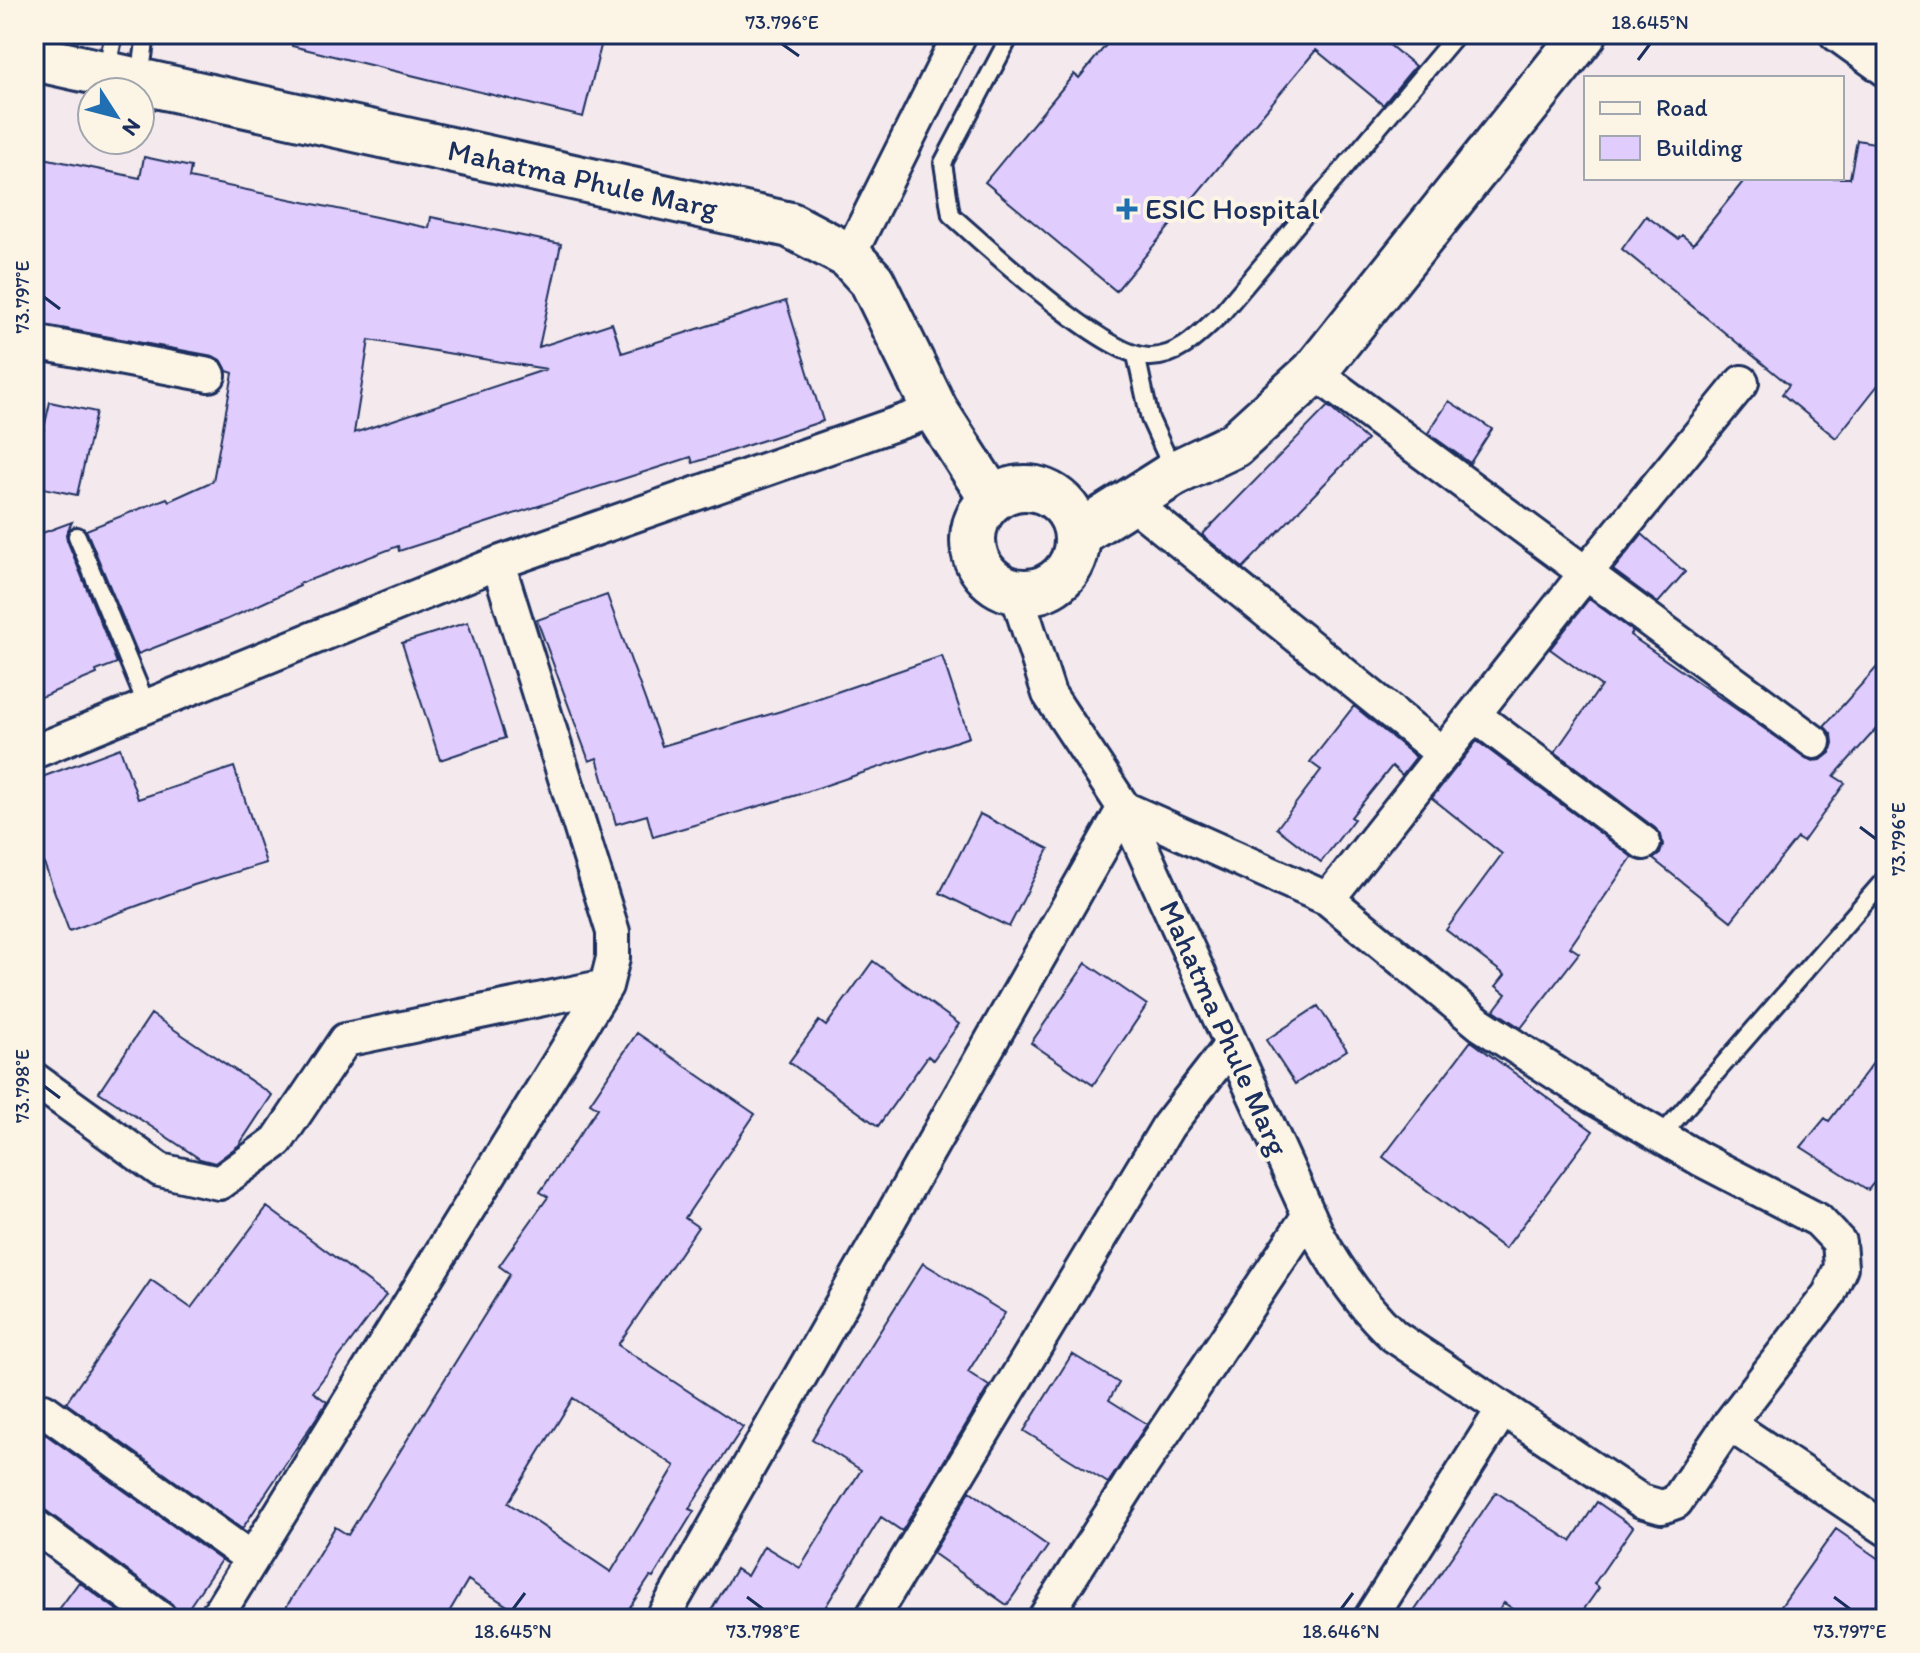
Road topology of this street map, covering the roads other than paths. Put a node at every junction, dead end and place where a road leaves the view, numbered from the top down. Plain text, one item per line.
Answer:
1 (146, 34) edge
2 (960, 34) edge
3 (1011, 34) edge
4 (1457, 34) edge
5 (1584, 34) edge
6 (1836, 34) edge
7 (34, 58) edge
8 (120, 62) edge
9 (1886, 70) edge
10 (849, 256) junction
11 (34, 342) edge
12 (1136, 355) junction
13 (1314, 372) junction
14 (209, 375) dead end
15 (1742, 382) dead end
16 (935, 410) junction
17 (1175, 473) junction
18 (992, 499) junction
19 (1130, 501) junction
20 (1077, 535) junction
21 (77, 536) dead end
22 (498, 563) junction
23 (1585, 574) junction
24 (1016, 591) junction
25 (147, 706) junction
26 (1474, 715) junction
27 (1814, 742) dead end
28 (34, 752) edge
29 (1443, 754) junction
30 (1124, 808) junction
31 (1644, 843) dead end
32 (1886, 878) edge
33 (1328, 899) junction
34 (606, 986) junction
35 (1231, 1045) junction
36 (34, 1079) edge
37 (1660, 1137) junction
38 (1309, 1215) junction
39 (1503, 1409) junction
40 (44, 1410) dead end
41 (1729, 1424) junction
42 (34, 1525) edge
43 (1886, 1529) edge
44 (252, 1559) junction
45 (161, 1619) edge
46 (215, 1619) edge
47 (662, 1619) edge
48 (871, 1619) edge
49 (1044, 1619) edge
50 (1370, 1619) edge

1 - 8 lane
2 - 10 street
3 - 12 lane
4 - 12 lane
5 - 13 street
6 - 9 street
7 - 8 street, Mahatma Phule Marg
8 - 10 street, Mahatma Phule Marg
10 - 16 street, Mahatma Phule Marg
11 - 14 street
12 - 17 lane
13 - 17 street
13 - 23 street
15 - 23 street
16 - 18 street, Mahatma Phule Marg
16 - 22 street
17 - 19 street
18 - 20 street
18 - 24 street
19 - 20 street
19 - 29 street
20 - 24 street
21 - 25 lane
22 - 25 street
22 - 34 street
23 - 26 street
23 - 27 street
24 - 30 street, Mahatma Phule Marg
25 - 28 street
26 - 29 street
26 - 31 street
29 - 33 street
30 - 33 street
30 - 35 street, Mahatma Phule Marg
30 - 47 street
32 - 37 lane
33 - 37 street
34 - 36 street
34 - 44 street
35 - 38 street, Mahatma Phule Marg
35 - 48 street
37 - 41 street
38 - 39 street, Mahatma Phule Marg
38 - 49 street
39 - 41 street, Mahatma Phule Marg
39 - 50 street
40 - 44 street
41 - 43 street
42 - 45 street
44 - 46 street

